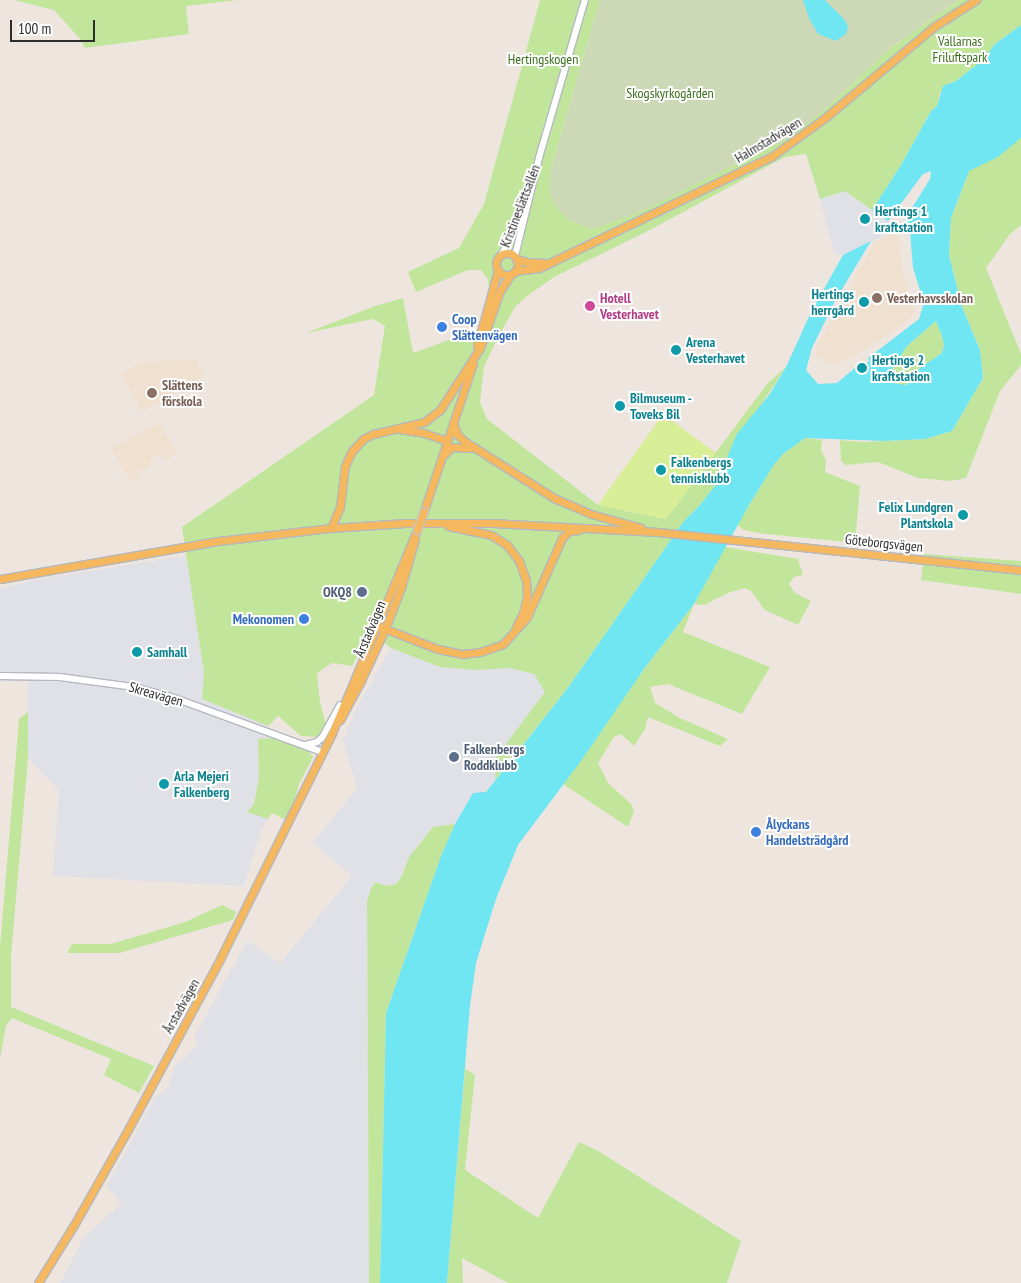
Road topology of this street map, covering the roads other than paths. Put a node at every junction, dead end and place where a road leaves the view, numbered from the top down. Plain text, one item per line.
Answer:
1 (585, 0) edge
2 (976, 0) edge
3 (539, 158) junction
4 (502, 254) junction
5 (516, 257) junction
6 (549, 263) junction
7 (498, 270) junction
8 (513, 272) junction
9 (475, 358) junction
10 (453, 422) junction
11 (397, 429) junction
12 (447, 441) junction
13 (478, 451) junction
14 (438, 466) junction
15 (438, 523) junction
16 (331, 528) junction
17 (599, 529) junction
18 (417, 530) junction
19 (662, 533) junction
20 (1021, 570) edge
21 (0, 579) edge
22 (378, 626) junction
23 (385, 629) junction
24 (515, 632) junction
25 (0, 676) edge
26 (345, 697) junction
27 (332, 733) junction
28 (306, 745) junction
29 (322, 752) junction
30 (38, 1283) edge

1 - 3 street, Kristineslättsallén
2 - 6 main road, Halmstadvägen
3 - 4 street, Kristineslättsallén
3 - 5 street, Kristineslättsallén
4 - 5 main road
4 - 7 main road
5 - 6 main road
5 - 8 main road
6 - 8 main road, Halmstadvägen
7 - 8 main road
7 - 9 main road, Årstadvägen
8 - 9 main road, Årstadvägen
9 - 10 main road, Årstadvägen
9 - 11 main road
10 - 12 main road, Årstadvägen
10 - 13 main road
11 - 12 main road
11 - 16 main road
12 - 14 main road, Årstadvägen
13 - 14 main road
13 - 19 main road
14 - 18 main road, Årstadvägen, bridge
15 - 16 main road
15 - 17 main road
15 - 24 main road
16 - 21 main road
17 - 19 main road
17 - 24 main road
18 - 22 main road, Årstadvägen
18 - 23 main road, Årstadvägen
19 - 20 main road, Göteborgsvägen
22 - 23 main road
22 - 26 main road, Årstadvägen
23 - 24 main road
23 - 27 main road, Årstadvägen
25 - 28 street, Skreavägen
26 - 27 main road, Årstadvägen
26 - 28 street
27 - 29 main road, Årstadvägen
28 - 29 street, Skreavägen
29 - 30 main road, Årstadvägen

